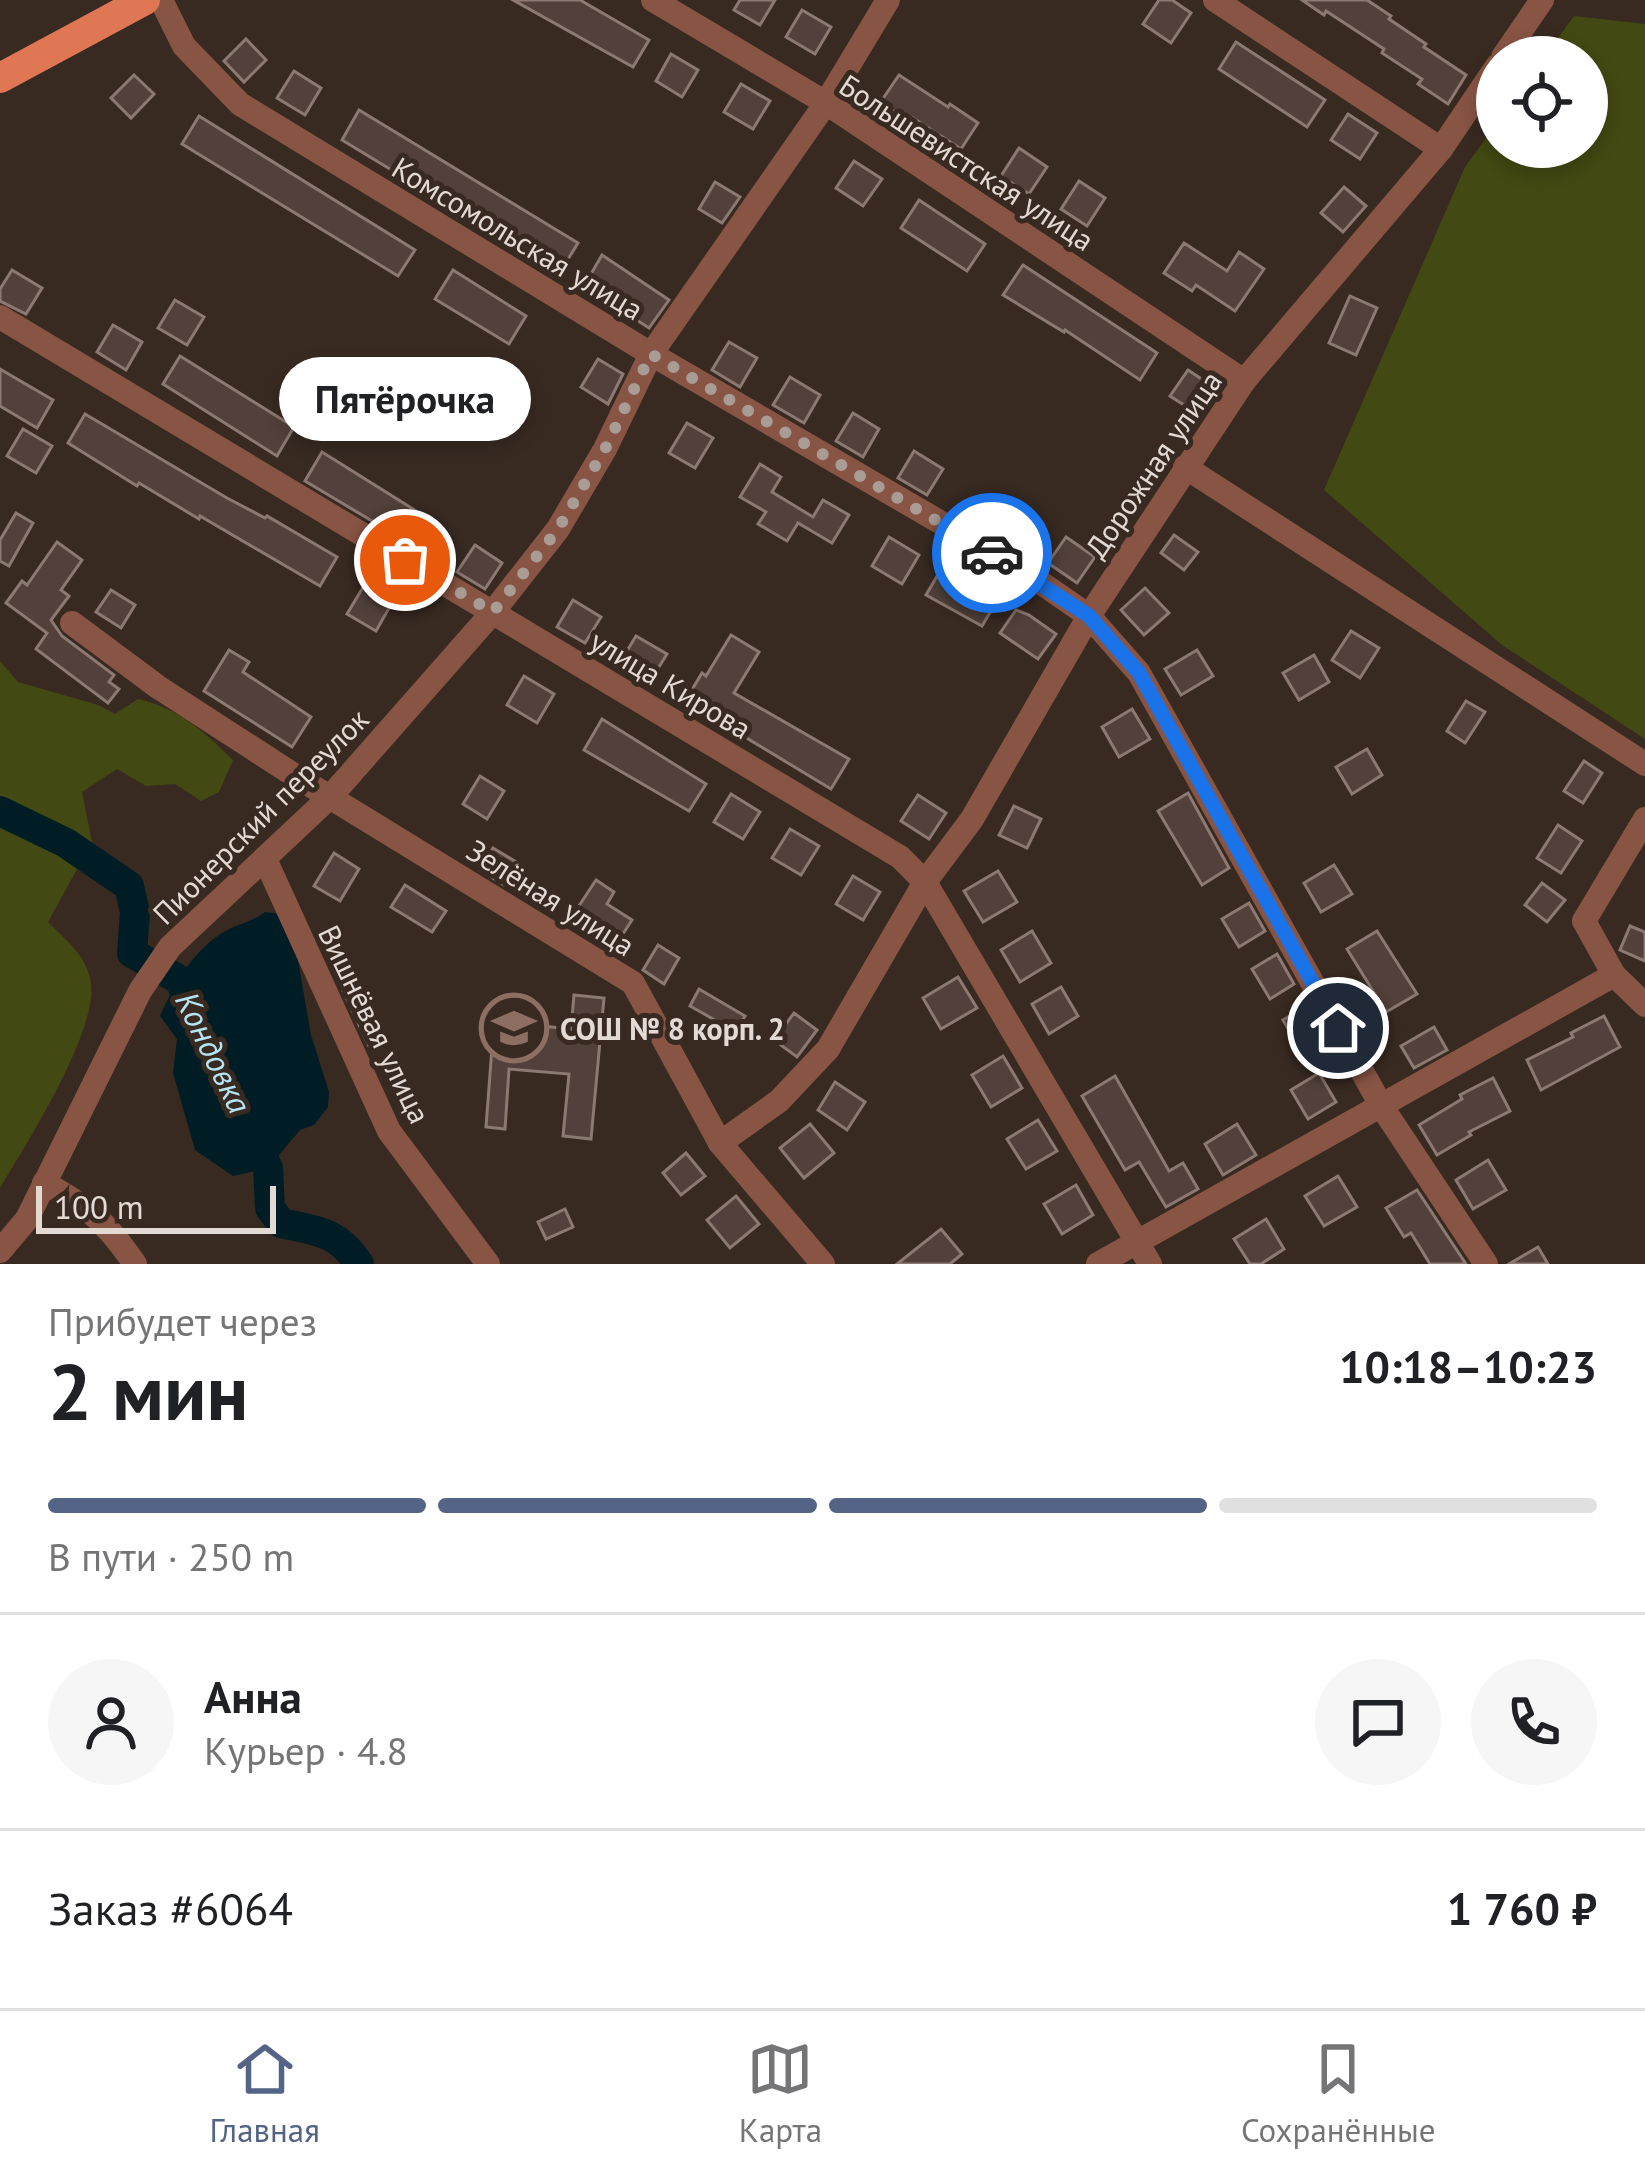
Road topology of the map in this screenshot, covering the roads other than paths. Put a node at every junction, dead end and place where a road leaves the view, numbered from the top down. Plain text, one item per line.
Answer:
1 (145, 0) edge
2 (161, 0) edge
3 (653, 0) edge
4 (888, 0) edge
5 (1215, 0) edge
6 (1541, 0) edge
7 (1517, 36) edge
8 (0, 78) edge
9 (1476, 97) edge
10 (826, 104) junction
11 (1441, 149) junction
12 (0, 317) edge
13 (651, 354) junction
14 (1244, 381) junction
15 (1185, 467) junction
16 (493, 612) junction
17 (1089, 616) junction
18 (72, 623) dead end
19 (1645, 764) edge
20 (331, 796) junction
21 (1645, 819) edge
22 (265, 860) junction
23 (925, 882) junction
24 (1614, 975) junction
25 (1645, 1005) edge
26 (1382, 1107) junction
27 (720, 1143) junction
28 (44, 1183) junction
29 (1136, 1242) junction
30 (0, 1251) edge
31 (135, 1264) edge
32 (488, 1264) edge
33 (823, 1264) edge
34 (1098, 1264) edge
35 (1150, 1264) edge
36 (1486, 1264) edge

1 - 8 main road
2 - 13 street, Комсомольская улица
3 - 10 street, Большевистская улица
4 - 10 street, Пионерский переулок
5 - 11 street
6 - 7 street
9 - 11 street, Дорожная улица
10 - 13 street, Пионерский переулок
10 - 14 street, Большевистская улица
11 - 14 street, Дорожная улица
12 - 16 street, улица Кирова
13 - 16 street, Пионерский переулок
13 - 17 street, Комсомольская улица
14 - 15 street, Дорожная улица
15 - 17 street, Дорожная улица
15 - 19 street
16 - 20 street, Пионерский переулок
16 - 23 street, улица Кирова
17 - 23 street, Дорожная улица
17 - 26 street, Комсомольская улица
18 - 20 street, Зелёная улица
20 - 22 street, Пионерский переулок
20 - 27 street, Зелёная улица
21 - 24 street
22 - 28 street, Пионерский переулок
22 - 32 street, Вишнёвая улица
23 - 27 street, Дорожная улица
23 - 29 street, улица Кирова
24 - 25 street
24 - 26 street
26 - 29 street
26 - 36 street, Комсомольская улица
27 - 33 street, Зелёная улица
28 - 30 street, Пионерский переулок
28 - 31 street
29 - 34 street
29 - 35 street, улица Кирова

